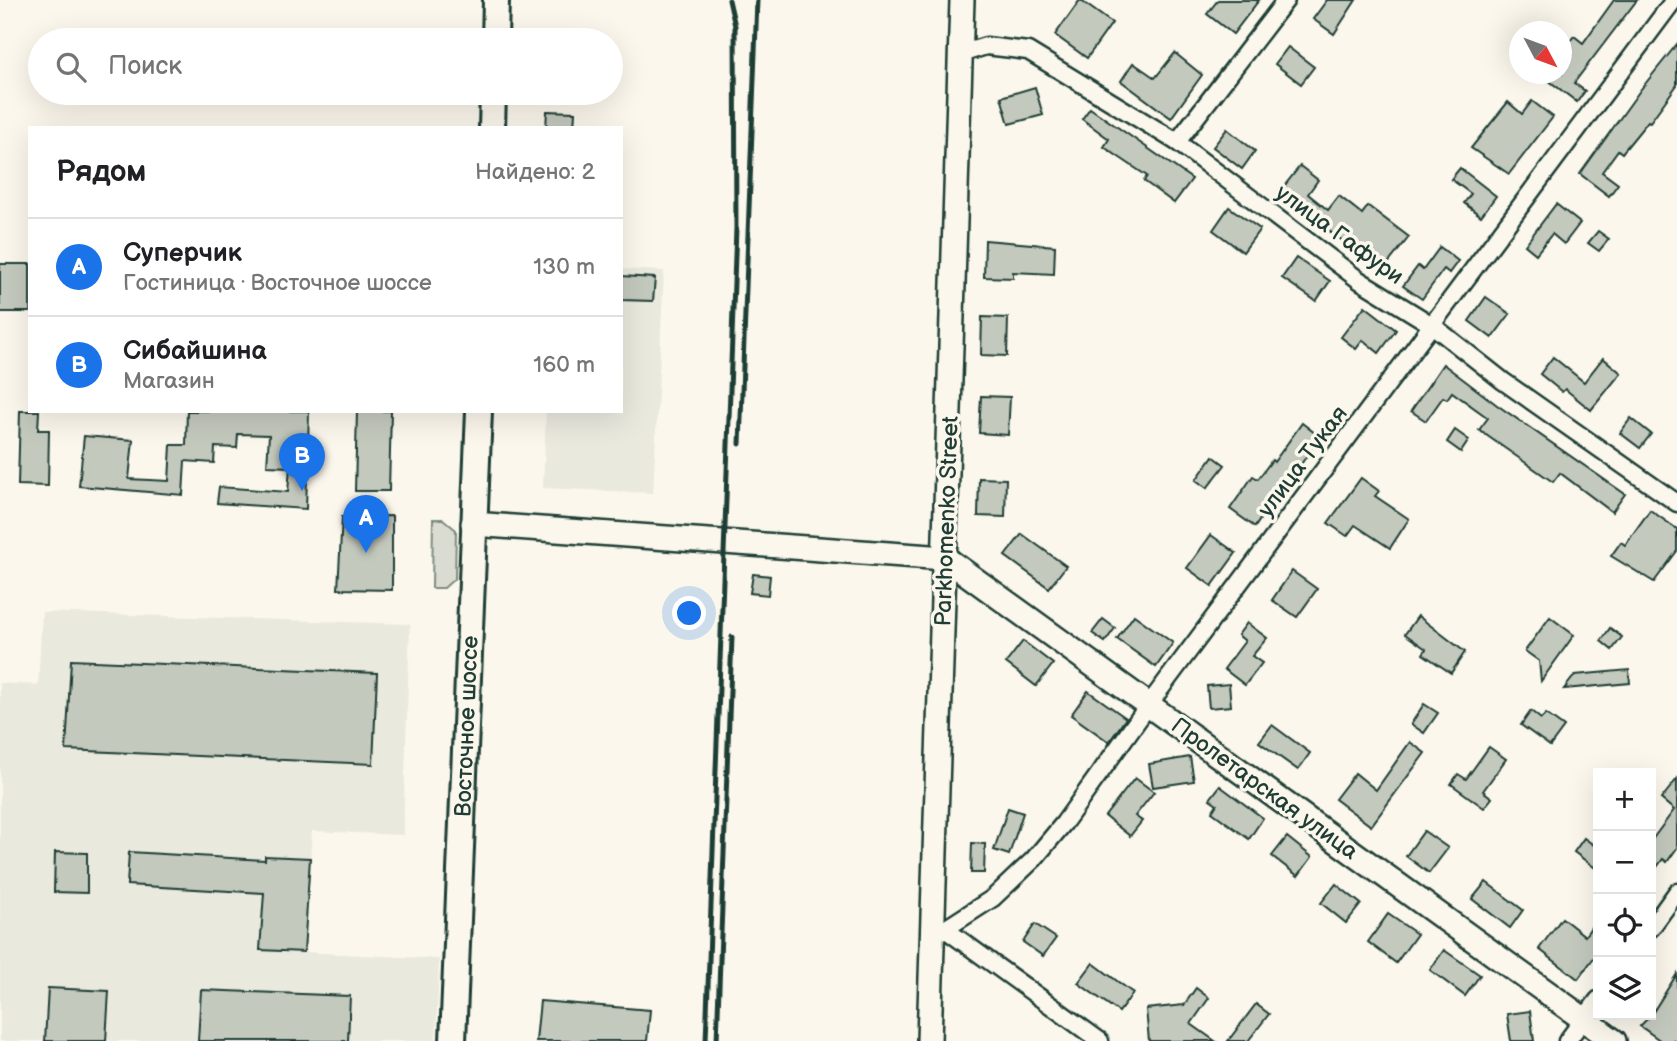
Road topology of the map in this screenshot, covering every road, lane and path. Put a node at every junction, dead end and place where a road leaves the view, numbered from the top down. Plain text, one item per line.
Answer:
1 (496, 0) edge
2 (962, 0) edge
3 (1286, 0) edge
4 (1674, 0) edge
5 (495, 28) edge
6 (960, 54) junction
7 (493, 105) edge
8 (492, 126) edge
9 (1177, 142) junction
10 (1432, 326) junction
11 (479, 413) edge
12 (1677, 503) edge
13 (473, 524) junction
14 (945, 558) junction
15 (1150, 703) junction
16 (1677, 892) edge
17 (1656, 921) edge
18 (939, 928) junction
19 (1593, 1007) edge
20 (1584, 1019) junction
21 (453, 1041) edge
22 (929, 1041) edge
23 (1100, 1041) edge
24 (1567, 1041) edge
25 (1614, 1041) edge

1 - 5 main road
2 - 6 main road, Parkhomenko Street
3 - 9 street
4 - 10 street, улица Тукая
6 - 9 street, улица Гафури
6 - 14 main road, Parkhomenko Street
7 - 8 main road
9 - 10 street, улица Гафури
10 - 12 street, улица Гафури
10 - 15 street, улица Тукая
11 - 13 main road, Восточное шоссе
13 - 14 main road
13 - 21 main road, Восточное шоссе
14 - 15 main road, Пролетарская улица
14 - 18 main road, Parkhomenko Street
15 - 18 street, улица Тукая
15 - 20 main road, Пролетарская улица
16 - 17 street
18 - 22 main road, Parkhomenko Street
18 - 23 street
19 - 20 street
20 - 24 street
20 - 25 main road, Пролетарская улица

